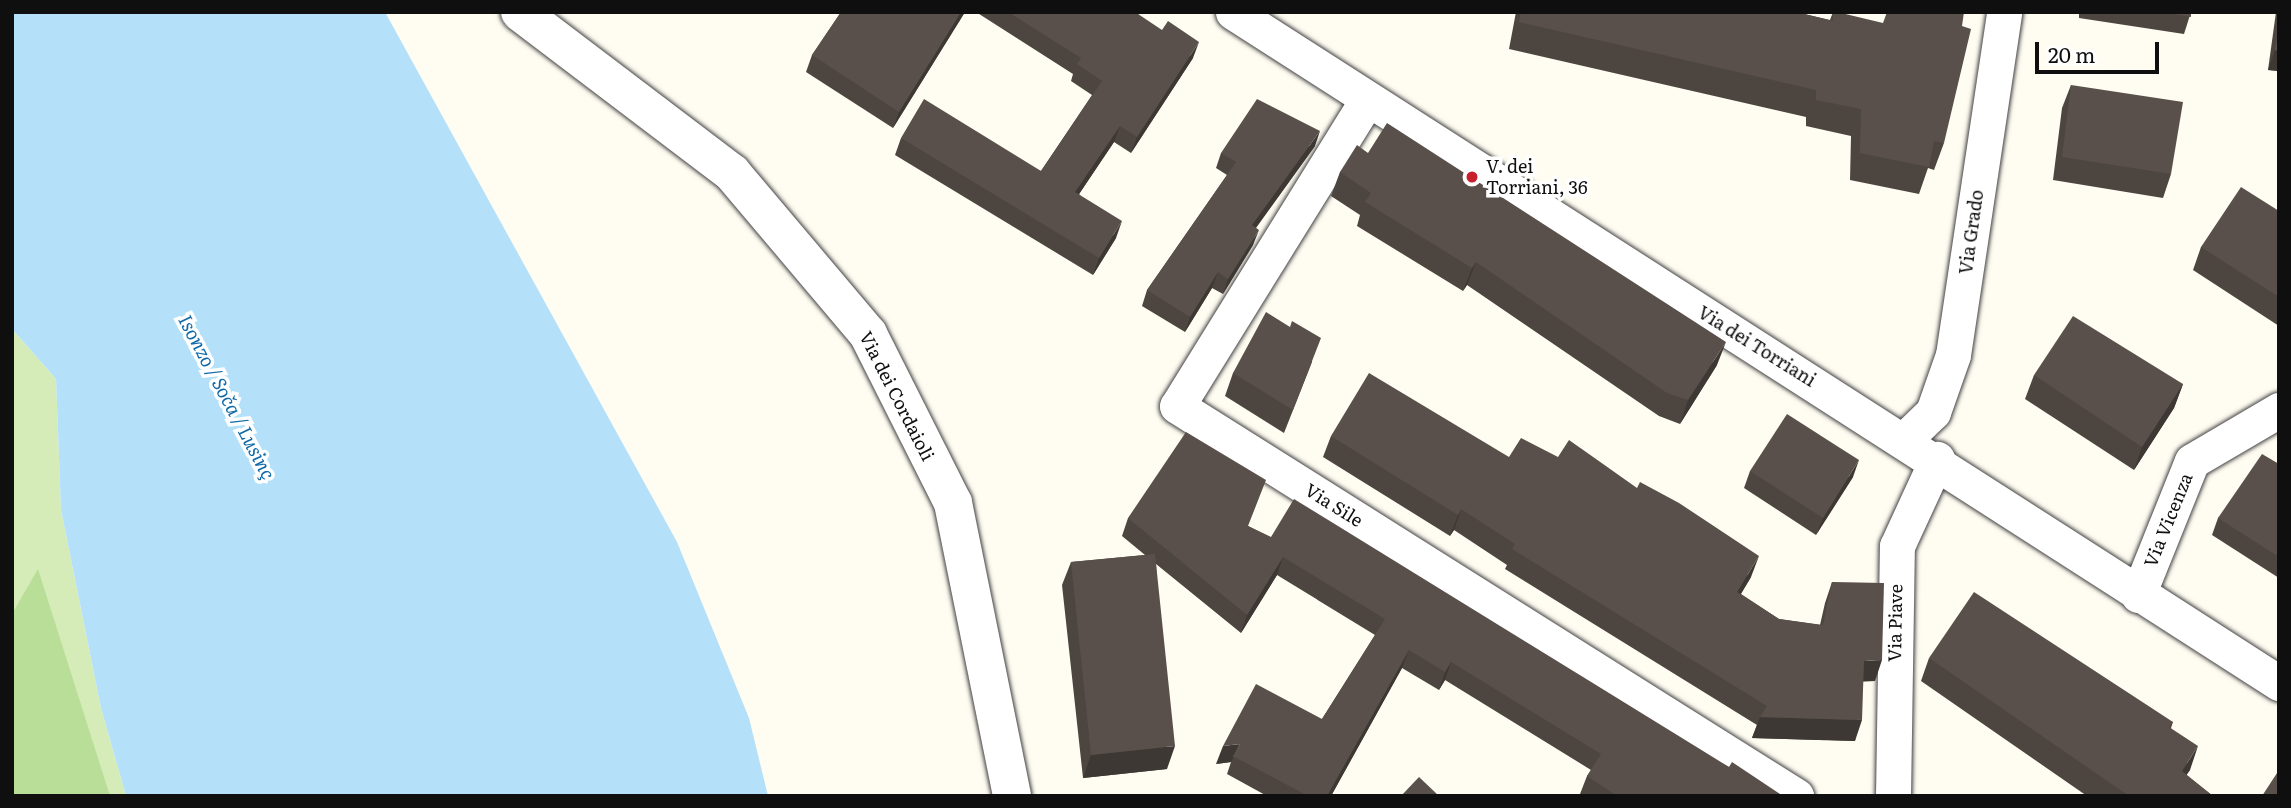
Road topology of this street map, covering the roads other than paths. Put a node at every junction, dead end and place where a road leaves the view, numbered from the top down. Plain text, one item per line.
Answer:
1 (520, 12) edge
2 (1233, 12) edge
3 (2004, 12) edge
4 (1367, 100) junction
5 (2279, 410) edge
6 (1905, 439) junction
7 (1937, 459) junction
8 (2138, 595) junction
9 (2279, 683) edge
10 (1013, 796) edge
11 (1796, 796) edge
12 (1893, 796) edge

1 - 10 street, Via dei Cordaioli
2 - 4 street, Via dei Torriani
3 - 6 street, Via Grado
4 - 6 street, Via dei Torriani
4 - 11 street, Via Sile
5 - 8 street, Via Vicenza
6 - 7 street, Via dei Torriani
7 - 8 street, Via dei Torriani
7 - 12 street, Via Piave
8 - 9 street, Via dei Torriani

